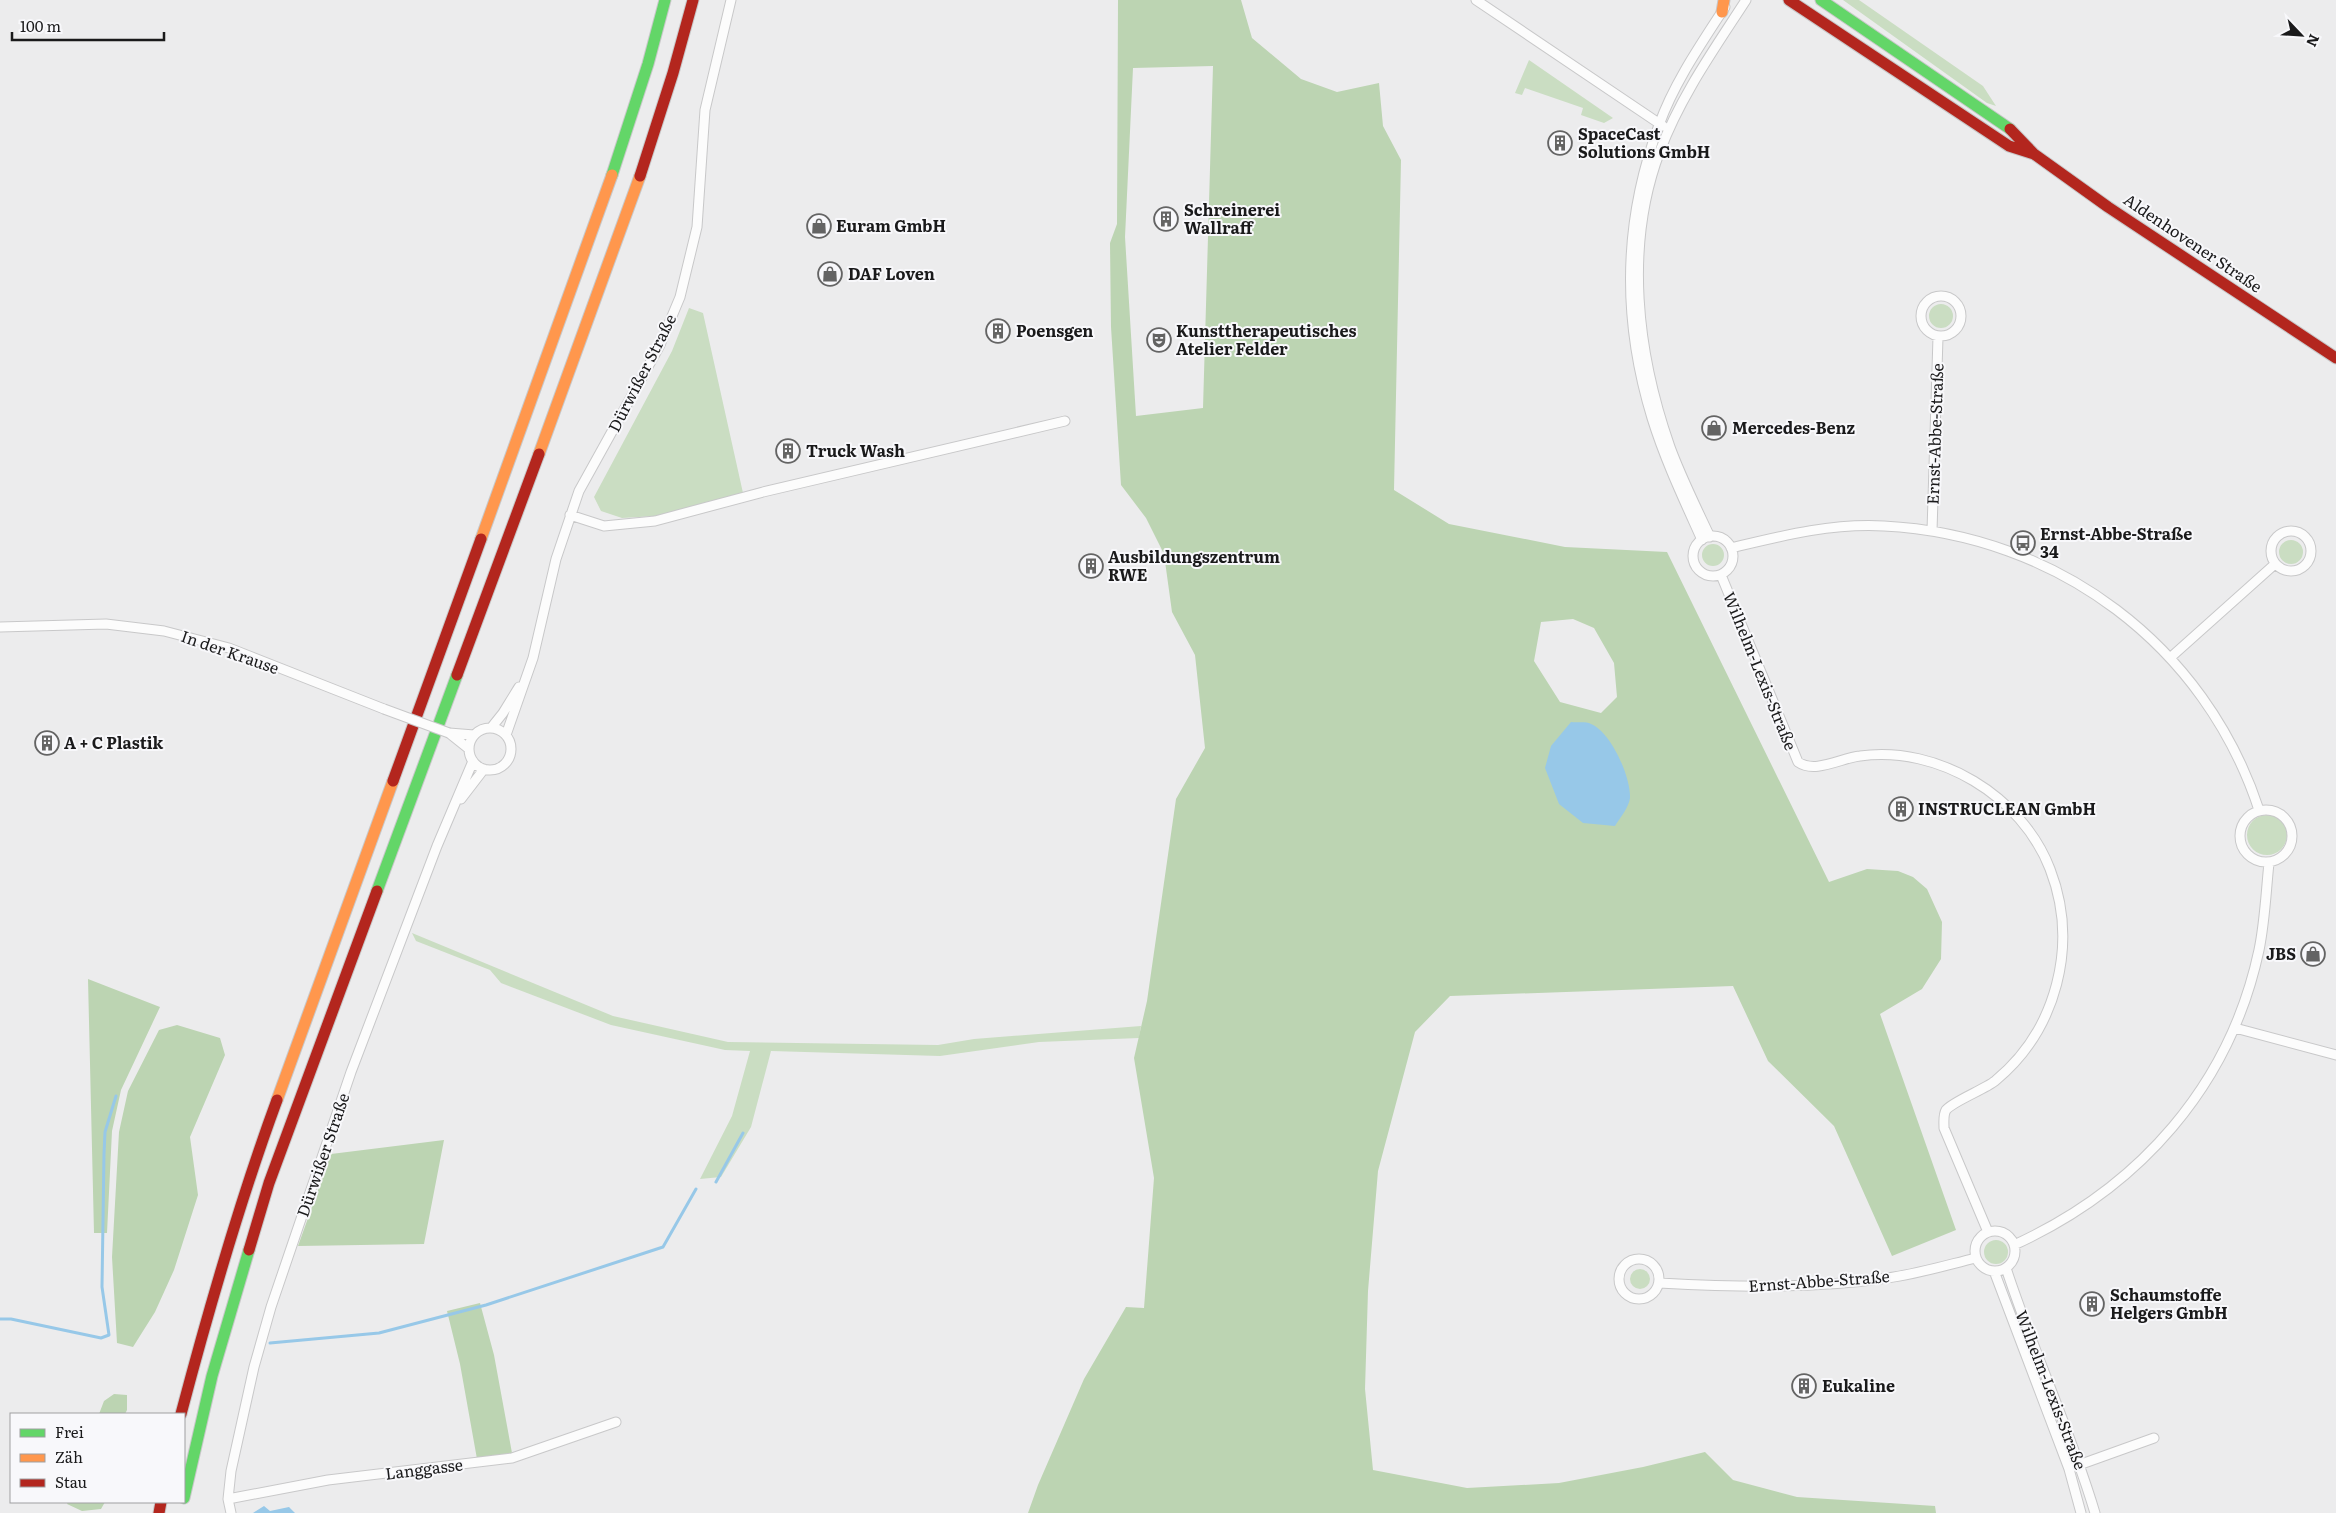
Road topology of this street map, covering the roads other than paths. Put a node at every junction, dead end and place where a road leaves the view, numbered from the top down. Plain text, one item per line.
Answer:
1 (665, 0) edge
2 (693, 0) edge
3 (731, 0) edge
4 (1476, 0) edge
5 (1729, 0) edge
6 (1746, 0) edge
7 (1789, 0) edge
8 (1821, 0) edge
9 (1723, 6) edge
10 (1659, 124) junction
11 (1669, 130) junction
12 (2034, 154) junction
13 (1938, 336) junction
14 (2336, 358) edge
15 (1065, 421) dead end
16 (570, 515) junction
17 (1932, 531) junction
18 (1706, 538) junction
19 (1731, 548) junction
20 (2276, 564) junction
21 (1721, 574) junction
22 (0, 627) edge
23 (2171, 657) junction
24 (526, 676) junction
25 (490, 728) junction
26 (506, 735) junction
27 (468, 740) junction
28 (473, 761) junction
29 (484, 769) junction
30 (455, 807) junction
31 (2259, 810) junction
32 (2269, 863) junction
33 (2235, 1028) junction
34 (2336, 1055) edge
35 (1988, 1232) junction
36 (2014, 1245) junction
37 (1976, 1258) junction
38 (2006, 1268) junction
39 (1994, 1271) junction
40 (1659, 1283) junction
41 (181, 1413) edge
42 (616, 1422) dead end
43 (2154, 1438) dead end
44 (2081, 1465) junction
45 (2069, 1469) junction
46 (185, 1493) edge
47 (228, 1499) junction
48 (231, 1513) edge
49 (2081, 1513) edge
50 (2095, 1513) edge

1 - 41 main road
2 - 46 main road
3 - 16 street, Dürwißer Straße
4 - 10 street
5 - 9 street
6 - 11 street
7 - 12 main road, Aldenhovener Straße
8 - 12 main road, Aldenhovener Straße
9 - 10 street
10 - 11 street
10 - 18 street
11 - 18 street
12 - 14 main road, Aldenhovener Straße
13 - 13 street
13 - 17 street, Ernst-Abbe-Straße
15 - 16 street
16 - 24 street, Dürwißer Straße
17 - 19 street
17 - 23 street
18 - 19 street
18 - 21 street
19 - 21 street
20 - 20 street
20 - 23 street
21 - 35 street, Wilhelm-Lexis-Straße
22 - 27 street, In der Krause, bridge
23 - 31 street
24 - 25 street, Dürwißer Straße
24 - 26 street, Dürwißer Straße
25 - 26 street
25 - 27 street
26 - 29 street
27 - 28 street
28 - 29 street
28 - 30 street, Dürwißer Straße
29 - 30 street, Dürwißer Straße
30 - 47 street, Dürwißer Straße
31 - 32 street
31 - 32 street
32 - 33 street
33 - 34 street
33 - 36 street
35 - 36 street
35 - 37 street
36 - 38 street
37 - 39 street
37 - 40 street, Ernst-Abbe-Straße
38 - 39 street
38 - 44 street, Wilhelm-Lexis-Straße
39 - 45 street, Wilhelm-Lexis-Straße
40 - 40 street
42 - 47 street, Langgasse
43 - 44 street
44 - 45 street
44 - 50 street, Wilhelm-Lexis-Straße
45 - 49 street, Wilhelm-Lexis-Straße
47 - 48 street, Dürwißer Straße

